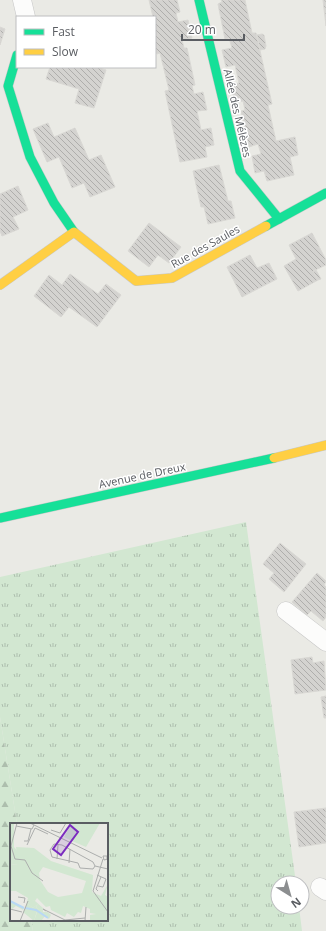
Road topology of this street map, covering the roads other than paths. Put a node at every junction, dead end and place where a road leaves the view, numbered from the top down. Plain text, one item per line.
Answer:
1 (22, 0) edge
2 (199, 0) edge
3 (26, 16) edge
4 (16, 59) edge
5 (326, 193) edge
6 (278, 219) junction
7 (74, 232) junction
8 (0, 285) edge
9 (326, 446) edge
10 (326, 450) edge
11 (288, 456) junction
12 (0, 518) edge
13 (286, 611) dead end
14 (326, 642) edge

1 - 3 street
2 - 6 street, Allée des Mélèzes
4 - 7 street, Rue des Saules
5 - 6 street, Rue des Saules
6 - 7 street, Rue des Saules
7 - 8 street
9 - 11 street, Avenue de Dreux
10 - 11 street, Avenue de Dreux
11 - 12 street, Avenue de Dreux
13 - 14 street

